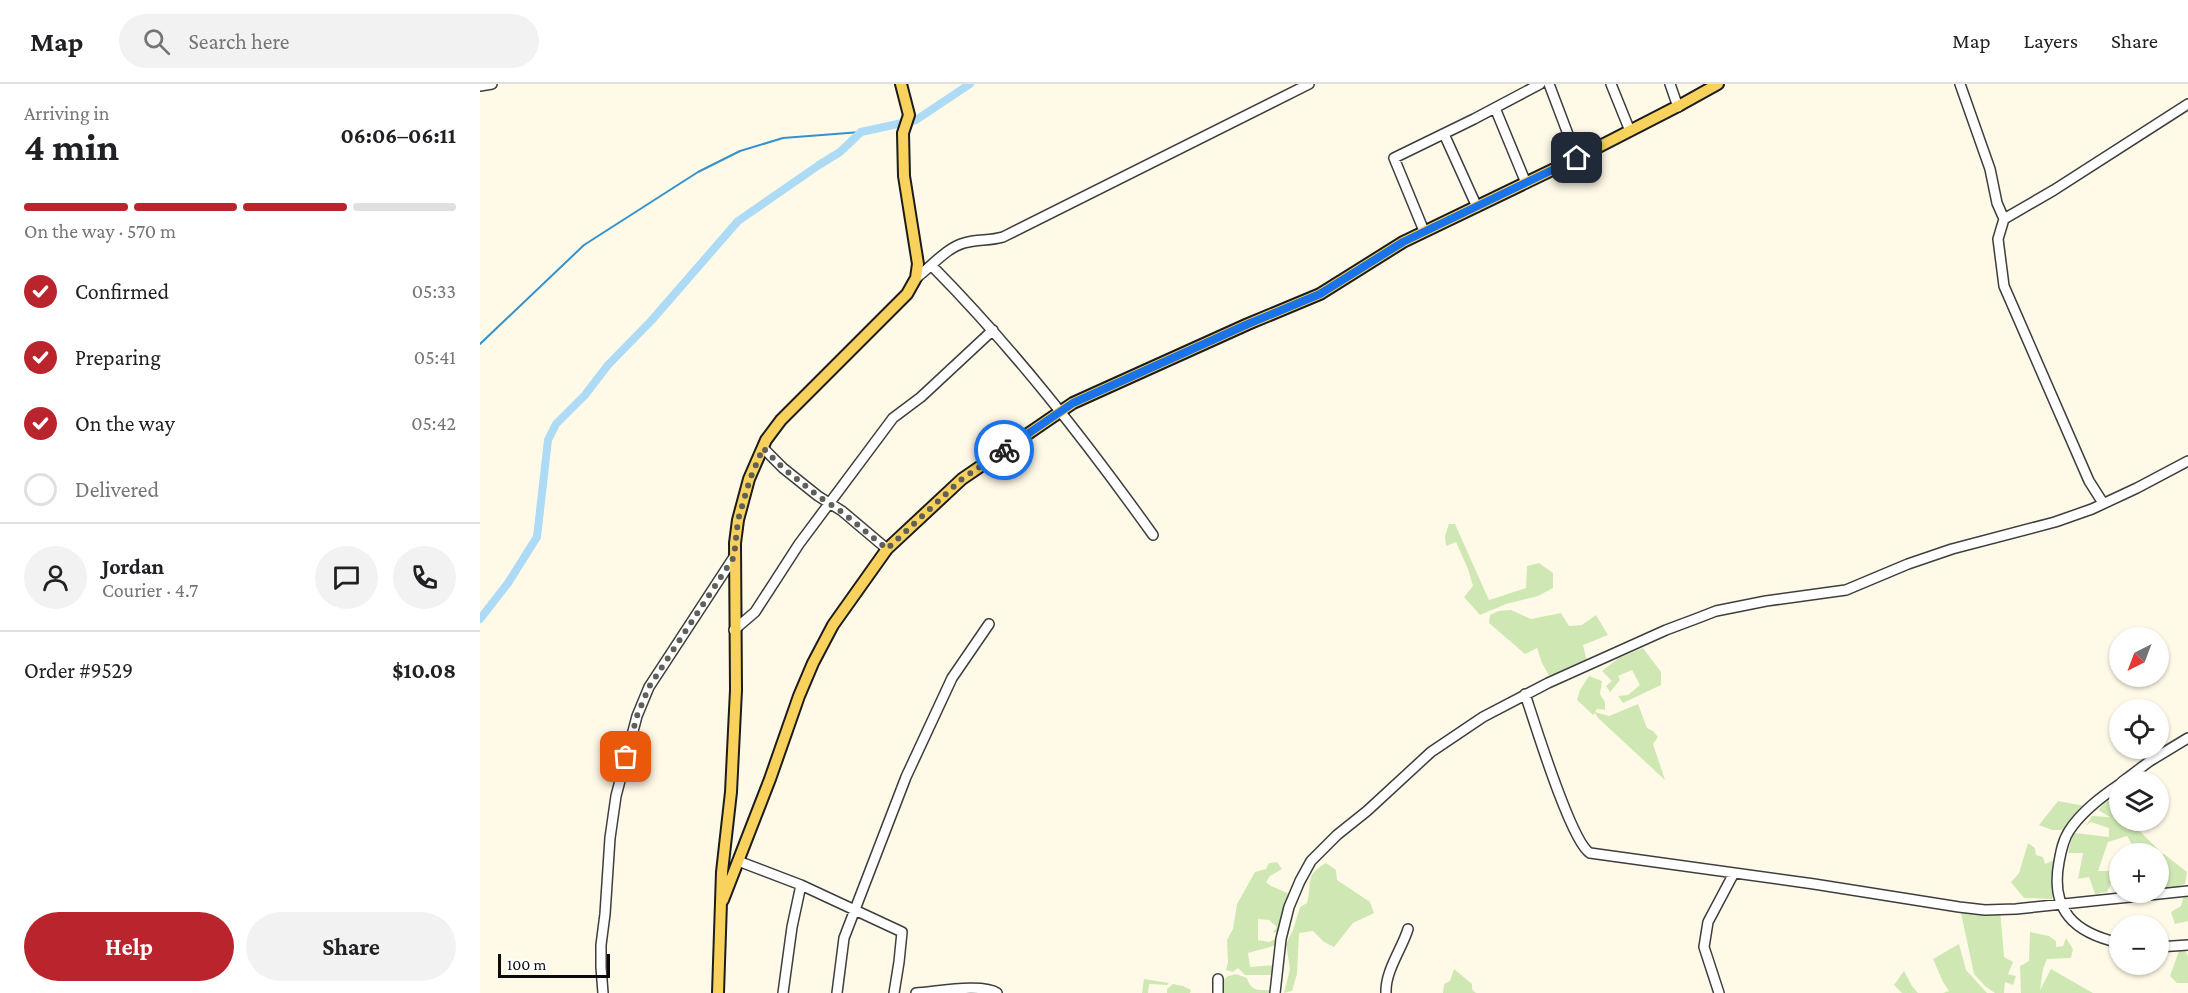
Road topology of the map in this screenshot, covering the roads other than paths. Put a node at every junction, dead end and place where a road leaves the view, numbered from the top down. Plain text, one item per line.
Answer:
1 (492, 84) edge
2 (902, 84) edge
3 (1309, 84) edge
4 (1540, 84) edge
5 (1549, 84) edge
6 (1611, 84) edge
7 (1670, 84) edge
8 (1718, 84) edge
9 (1960, 84) edge
10 (480, 86) edge
11 (2188, 104) edge
12 (1678, 107) junction
13 (1496, 108) junction
14 (1630, 131) junction
15 (1444, 134) junction
16 (1577, 158) junction
17 (1526, 183) junction
18 (1477, 207) junction
19 (2004, 219) junction
20 (1424, 231) junction
21 (932, 266) junction
22 (916, 278) junction
23 (993, 330) junction
24 (1062, 411) junction
25 (763, 448) junction
26 (2188, 461) edge
27 (828, 502) junction
28 (2103, 502) junction
29 (1153, 535) dead end
30 (887, 549) junction
31 (734, 557) junction
32 (989, 624) dead end
33 (734, 630) junction
34 (1525, 694) junction
35 (2188, 738) edge
36 (2137, 771) edge
37 (2109, 792) edge
38 (738, 861) junction
39 (1734, 873) junction
40 (801, 885) junction
41 (2188, 891) edge
42 (723, 900) junction
43 (2061, 904) junction
44 (855, 908) junction
45 (1408, 929) dead end
46 (2109, 939) edge
47 (2188, 945) edge
48 (2169, 946) edge
49 (1218, 980) dead end
50 (977, 991) edge
51 (603, 993) edge
52 (718, 993) edge
53 (783, 993) edge
54 (837, 993) edge
55 (894, 993) edge
56 (916, 993) edge
57 (997, 993) edge
58 (1218, 993) edge
59 (1275, 993) edge
60 (1386, 993) edge
61 (1719, 993) edge

1 - 10 street
2 - 22 main road
3 - 21 street
4 - 13 street
5 - 16 street
6 - 14 street
7 - 12 street
8 - 12 main road
9 - 19 street
11 - 19 street
12 - 14 main road
13 - 15 street
13 - 17 street
14 - 16 main road
15 - 18 street
15 - 20 street
16 - 17 main road
17 - 18 main road
18 - 20 main road
19 - 28 street
20 - 24 main road
21 - 22 street
21 - 23 street
22 - 25 main road
23 - 24 street
23 - 27 street
24 - 29 street
24 - 30 main road
25 - 27 street
25 - 31 main road
26 - 28 street
27 - 30 street
27 - 33 street
28 - 34 street
30 - 38 main road
31 - 33 main road
31 - 51 street
32 - 44 street
33 - 42 main road
34 - 39 street
34 - 59 street
35 - 36 street
37 - 43 street
38 - 40 street
38 - 42 main road
39 - 43 street
39 - 61 street
40 - 44 street
40 - 53 street
41 - 43 street
42 - 52 main road
43 - 46 street
44 - 54 street
44 - 55 street
45 - 60 street
47 - 48 street
49 - 58 street
50 - 56 street
50 - 57 street

